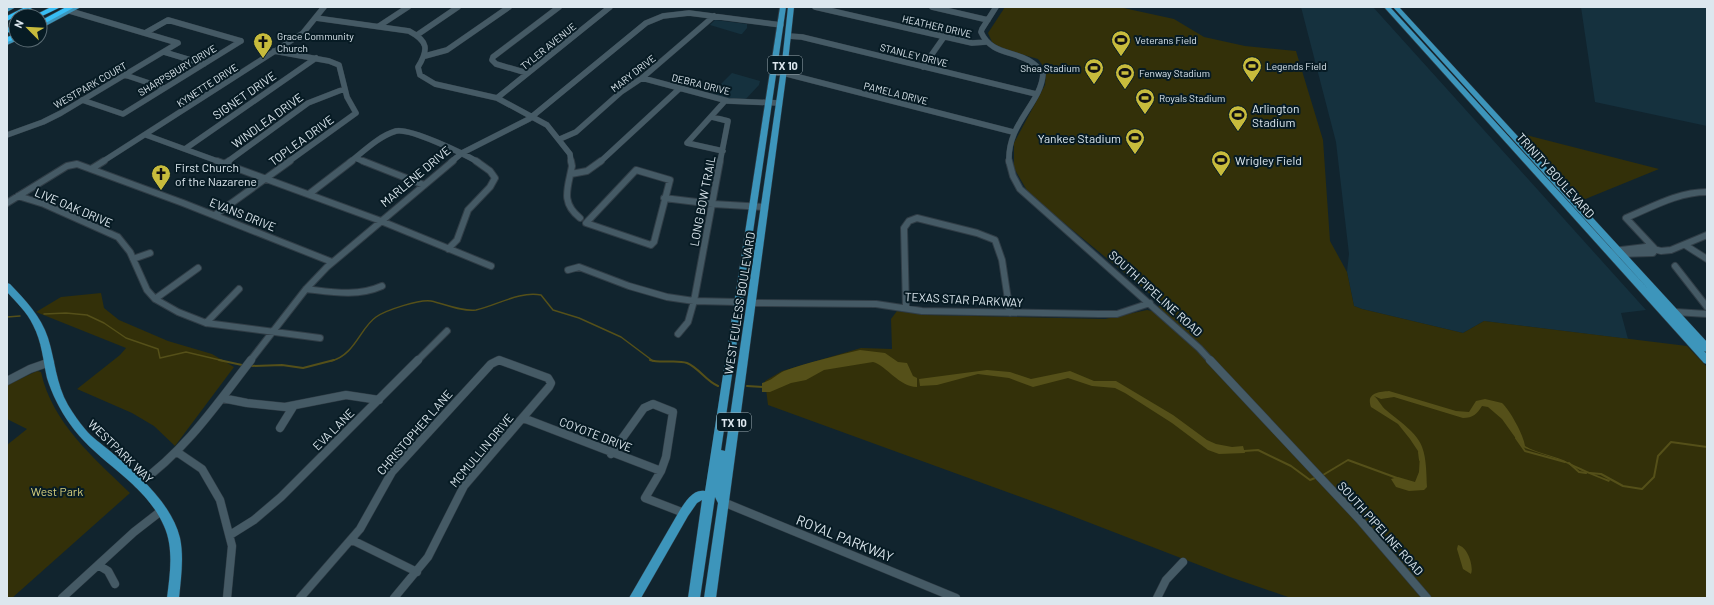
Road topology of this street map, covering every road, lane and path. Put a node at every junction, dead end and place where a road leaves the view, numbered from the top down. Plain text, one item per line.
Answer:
1 (14, 7) edge
2 (20, 7) edge
3 (30, 7) edge
4 (78, 7) edge
5 (324, 7) edge
6 (408, 7) edge
7 (458, 7) edge
8 (509, 7) edge
9 (559, 7) edge
10 (610, 7) edge
11 (784, 7) edge
12 (791, 7) edge
13 (815, 7) edge
14 (932, 7) edge
15 (996, 7) edge
16 (1387, 7) edge
17 (1396, 7) edge
18 (68, 8) edge
19 (692, 10) edge
20 (7, 12) edge
21 (48, 16) edge
22 (714, 16) junction
23 (1395, 16) junction
24 (1404, 16) junction
25 (7, 18) edge
26 (316, 18) junction
27 (48, 20) edge
28 (988, 20) junction
29 (781, 25) junction
30 (378, 26) junction
31 (145, 33) junction
32 (417, 35) junction
33 (788, 36) junction
34 (944, 37) junction
35 (986, 42) junction
36 (274, 51) junction
37 (164, 52) junction
38 (425, 56) junction
39 (316, 58) junction
40 (204, 64) junction
41 (923, 66) junction
42 (527, 73) junction
43 (774, 73) junction
44 (783, 73) junction
45 (125, 75) junction
46 (642, 78) junction
47 (1468, 86) junction
48 (1459, 87) junction
49 (164, 88) junction
50 (679, 89) junction
51 (344, 90) junction
52 (1036, 94) junction
53 (497, 98) junction
54 (82, 100) junction
55 (725, 101) junction
56 (770, 102) junction
57 (779, 103) junction
58 (533, 116) junction
59 (712, 117) junction
60 (1013, 132) junction
61 (7, 134) edge
62 (146, 134) junction
63 (560, 139) junction
64 (185, 148) junction
65 (723, 151) junction
66 (462, 153) junction
67 (354, 158) junction
68 (226, 163) junction
69 (91, 169) junction
70 (571, 174) junction
71 (266, 178) junction
72 (1558, 184) junction
73 (424, 185) junction
74 (1548, 185) junction
75 (1707, 192) edge
76 (309, 194) junction
77 (18, 196) junction
78 (664, 198) junction
79 (7, 203) edge
80 (713, 204) junction
81 (754, 207) junction
82 (765, 207) junction
83 (215, 215) junction
84 (580, 218) dead end
85 (381, 221) junction
86 (1707, 236) edge
87 (1685, 245) junction
88 (1639, 248) junction
89 (448, 249) junction
90 (1655, 249) junction
91 (1617, 252) junction
92 (150, 253) dead end
93 (1635, 254) junction
94 (133, 259) junction
95 (1707, 259) edge
96 (332, 262) junction
97 (490, 266) dead end
98 (1675, 266) dead end
99 (198, 268) dead end
100 (568, 270) dead end
101 (7, 286) edge
102 (382, 286) dead end
103 (239, 289) dead end
104 (306, 289) junction
105 (155, 299) junction
106 (694, 301) junction
107 (738, 302) junction
108 (751, 303) junction
109 (1150, 304) junction
110 (1707, 307) edge
111 (906, 308) junction
112 (1675, 312) junction
113 (1010, 313) junction
114 (1707, 314) edge
115 (206, 323) junction
116 (447, 331) dead end
117 (272, 333) junction
118 (678, 334) dead end
119 (320, 338) dead end
120 (1707, 348) edge
121 (1707, 360) edge
122 (50, 362) junction
123 (494, 362) joint
124 (7, 381) edge
125 (222, 398) junction
126 (379, 400) junction
127 (293, 407) junction
128 (523, 418) junction
129 (280, 428) dead end
130 (717, 443) junction
131 (177, 452) junction
132 (611, 454) junction
133 (661, 471) junction
134 (138, 484) junction
135 (709, 496) junction
136 (723, 502) junction
137 (161, 511) junction
138 (684, 513) junction
139 (230, 535) junction
140 (352, 540) junction
141 (1183, 562) dead end
142 (98, 565) junction
143 (416, 572) junction
144 (712, 580) junction
145 (115, 584) dead end
146 (62, 598) edge
147 (173, 598) edge
148 (227, 598) edge
149 (300, 598) edge
150 (394, 598) edge
151 (635, 598) edge
152 (694, 598) edge
153 (710, 598) edge
154 (956, 598) edge
155 (1157, 598) edge
156 (1428, 598) edge

1 - 20 main road
2 - 20 highway
3 - 25 highway
4 - 18 main road
5 - 26 street, KYNETTE DRIVE
6 - 30 street
7 - 32 street
8 - 38 street
9 - 42 street
10 - 42 street, TYLER AVENUE
11 - 29 main road, WEST EULESS BOULEVARD / TX 10
12 - 33 main road, WEST EULESS BOULEVARD / TX 10
13 - 34 street, HEATHER DRIVE
14 - 28 street
15 - 28 street
16 - 23 main road, TRINITY BOULEVARD
17 - 24 main road, TRINITY BOULEVARD
18 - 21 highway
18 - 27 highway
18 - 31 street
19 - 22 street, MARLENE DRIVE
19 - 58 street, MARLENE DRIVE
22 - 29 street, MARLENE DRIVE
22 - 46 street, MARY DRIVE
23 - 24 main road
23 - 48 main road, TRINITY BOULEVARD
24 - 47 main road, TRINITY BOULEVARD
26 - 30 street
26 - 36 street, KYNETTE DRIVE
28 - 35 street
29 - 43 main road, WEST EULESS BOULEVARD / TX 10
30 - 32 street
31 - 37 street, WESTPARK COURT
31 - 40 street, SHARPSBURY DRIVE
32 - 38 street
33 - 41 street, STANLEY DRIVE
33 - 44 main road, WEST EULESS BOULEVARD / TX 10
34 - 35 street, HEATHER DRIVE
34 - 41 street
35 - 52 street, SOUTH PIPELINE ROAD
36 - 39 street
36 - 62 street, KYNETTE DRIVE
37 - 40 street
37 - 45 street, WESTPARK COURT
38 - 53 street
39 - 51 street
39 - 64 street, SIGNET DRIVE
40 - 49 street, SHARPSBURY DRIVE
41 - 52 street, STANLEY DRIVE
42 - 53 street, TYLER AVENUE
43 - 44 street, PAMELA DRIVE
43 - 56 main road, WEST EULESS BOULEVARD / TX 10
44 - 57 main road, WEST EULESS BOULEVARD / TX 10
44 - 60 street, PAMELA DRIVE
45 - 49 street
45 - 54 street, WESTPARK COURT
46 - 50 street, DEBRA DRIVE
46 - 63 street, MARY DRIVE
47 - 48 main road
47 - 72 main road, TRINITY BOULEVARD
48 - 74 main road, TRINITY BOULEVARD
49 - 54 street, SHARPSBURY DRIVE
50 - 55 street, DEBRA DRIVE
50 - 70 street
51 - 68 street, WINDLEA DRIVE
51 - 71 street, TOPLEA DRIVE
52 - 60 street, SOUTH PIPELINE ROAD
53 - 58 street
54 - 61 street, WESTPARK COURT
55 - 56 street, DEBRA DRIVE
55 - 59 street
56 - 57 street, DEBRA DRIVE
56 - 81 main road, WEST EULESS BOULEVARD / TX 10
57 - 82 main road, WEST EULESS BOULEVARD / TX 10
58 - 63 street
58 - 66 street, MARLENE DRIVE
59 - 65 street, LONG BOW TRAIL
59 - 65 street
60 - 109 street, SOUTH PIPELINE ROAD
62 - 64 street
62 - 69 street, KYNETTE DRIVE
63 - 70 street
64 - 68 street
65 - 80 street, LONG BOW TRAIL
66 - 67 street
66 - 73 street, MARLENE DRIVE
66 - 89 street
67 - 73 street
67 - 76 street
68 - 71 street
69 - 77 street, EVANS DRIVE
69 - 83 street, EVANS DRIVE
70 - 84 street
71 - 76 street
71 - 83 street, TOPLEA DRIVE
72 - 74 main road
72 - 91 main road, TRINITY BOULEVARD
73 - 85 street, MARLENE DRIVE
74 - 91 main road, TRINITY BOULEVARD
75 - 90 street
76 - 85 street
77 - 79 street
77 - 94 street, LIVE OAK DRIVE
78 - 78 street
78 - 80 street
80 - 81 street
80 - 106 street, LONG BOW TRAIL
81 - 82 street
81 - 107 main road, WEST EULESS BOULEVARD / TX 10
82 - 108 main road, WEST EULESS BOULEVARD / TX 10
83 - 96 street, EVANS DRIVE
85 - 89 street
85 - 96 street, MARLENE DRIVE
86 - 87 street
87 - 90 street
87 - 95 street
88 - 90 street
88 - 91 street
88 - 93 street
89 - 97 street
90 - 93 street
91 - 93 street
91 - 112 main road, TRINITY BOULEVARD
91 - 121 main road, TRINITY BOULEVARD
92 - 94 street
94 - 105 street, LIVE OAK DRIVE
96 - 104 street, MARLENE DRIVE
98 - 110 street
99 - 105 street
100 - 106 street
101 - 122 main road, WESTPARK WAY
102 - 104 street
103 - 115 street
104 - 117 street, MARLENE DRIVE
105 - 115 street, LIVE OAK DRIVE
106 - 107 street
106 - 118 street, LONG BOW TRAIL
107 - 108 main road
107 - 130 main road, WEST EULESS BOULEVARD / TX 10
108 - 111 street, TEXAS STAR PARKWAY
108 - 136 main road, WEST EULESS BOULEVARD / TX 10
109 - 113 street, TEXAS STAR PARKWAY
109 - 156 street, SOUTH PIPELINE ROAD
111 - 113 street, TEXAS STAR PARKWAY
111 - 113 street
112 - 114 street
112 - 120 main road, TRINITY BOULEVARD
115 - 117 street, LIVE OAK DRIVE
116 - 126 street, EVA LANE
117 - 119 street, LIVE OAK DRIVE
117 - 125 street, MARLENE DRIVE
122 - 124 street
122 - 134 main road, WESTPARK WAY
123 - 128 street, MCMULLIN DRIVE
123 - 140 street, CHRISTOPHER LANE
125 - 127 street
125 - 131 street, MARLENE DRIVE
126 - 127 street
126 - 139 street, EVA LANE
127 - 129 street
128 - 132 street, COYOTE DRIVE
128 - 143 street, MCMULLIN DRIVE
130 - 135 main road, WEST EULESS BOULEVARD / TX 10
130 - 136 main road
131 - 134 street, MARLENE DRIVE
131 - 139 street
132 - 133 street, COYOTE DRIVE
132 - 133 street
133 - 138 street
134 - 137 main road, WESTPARK WAY
135 - 138 main road
135 - 144 main road
135 - 152 main road, WEST EULESS BOULEVARD / TX 10
136 - 144 main road, WEST EULESS BOULEVARD / TX 10
136 - 154 street, ROYAL PARKWAY
137 - 142 street
137 - 147 main road, WESTPARK WAY
138 - 151 main road
139 - 148 street
140 - 143 street
140 - 149 street, CHRISTOPHER LANE
141 - 155 street
142 - 145 street
142 - 146 street
143 - 150 street, MCMULLIN DRIVE
144 - 153 main road, WEST EULESS BOULEVARD / TX 10

